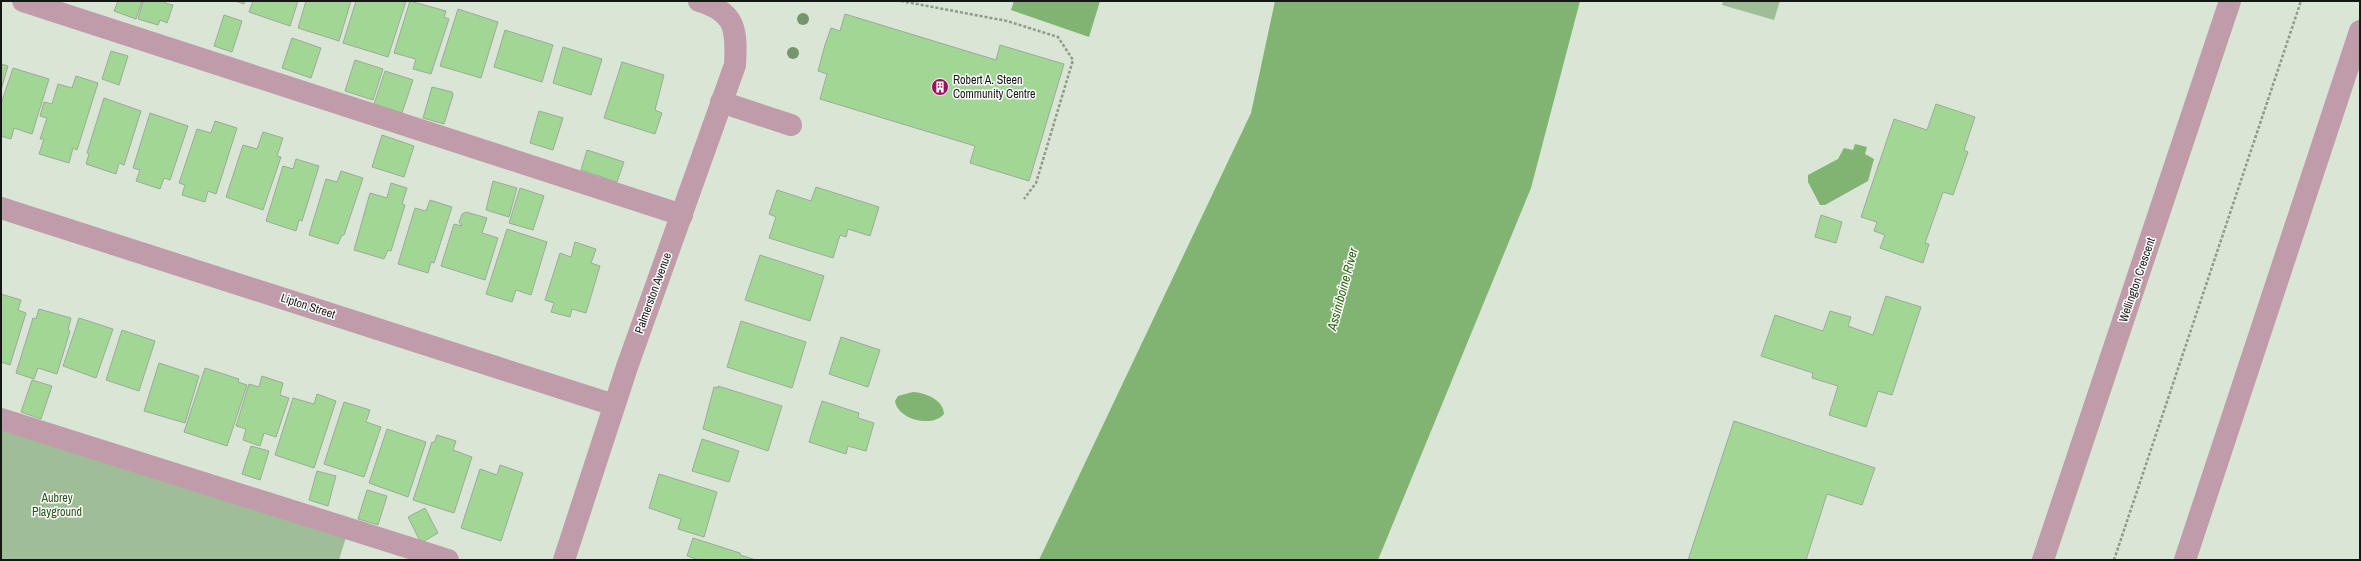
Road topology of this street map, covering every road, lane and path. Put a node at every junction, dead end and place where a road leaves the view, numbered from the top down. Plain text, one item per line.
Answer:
1 (23, 1) edge
2 (699, 1) edge
3 (901, 1) edge
4 (2230, 1) edge
5 (2301, 1) edge
6 (2360, 31) edge
7 (721, 102) junction
8 (791, 125) dead end
9 (1024, 199) dead end
10 (1, 208) edge
11 (682, 215) junction
12 (614, 405) junction
13 (1, 419) edge
14 (448, 560) edge
15 (564, 560) edge
16 (2043, 560) edge
17 (2114, 560) edge
18 (2185, 560) edge

1 - 11 street
2 - 7 street, Palmerston Avenue
3 - 9 path
4 - 16 street, Wellington Crescent
5 - 17 path
6 - 18 street
7 - 8 street
7 - 11 street, Palmerston Avenue
10 - 12 street, Lipton Street
11 - 12 street, Palmerston Avenue
12 - 15 street, Palmerston Avenue
13 - 14 street

